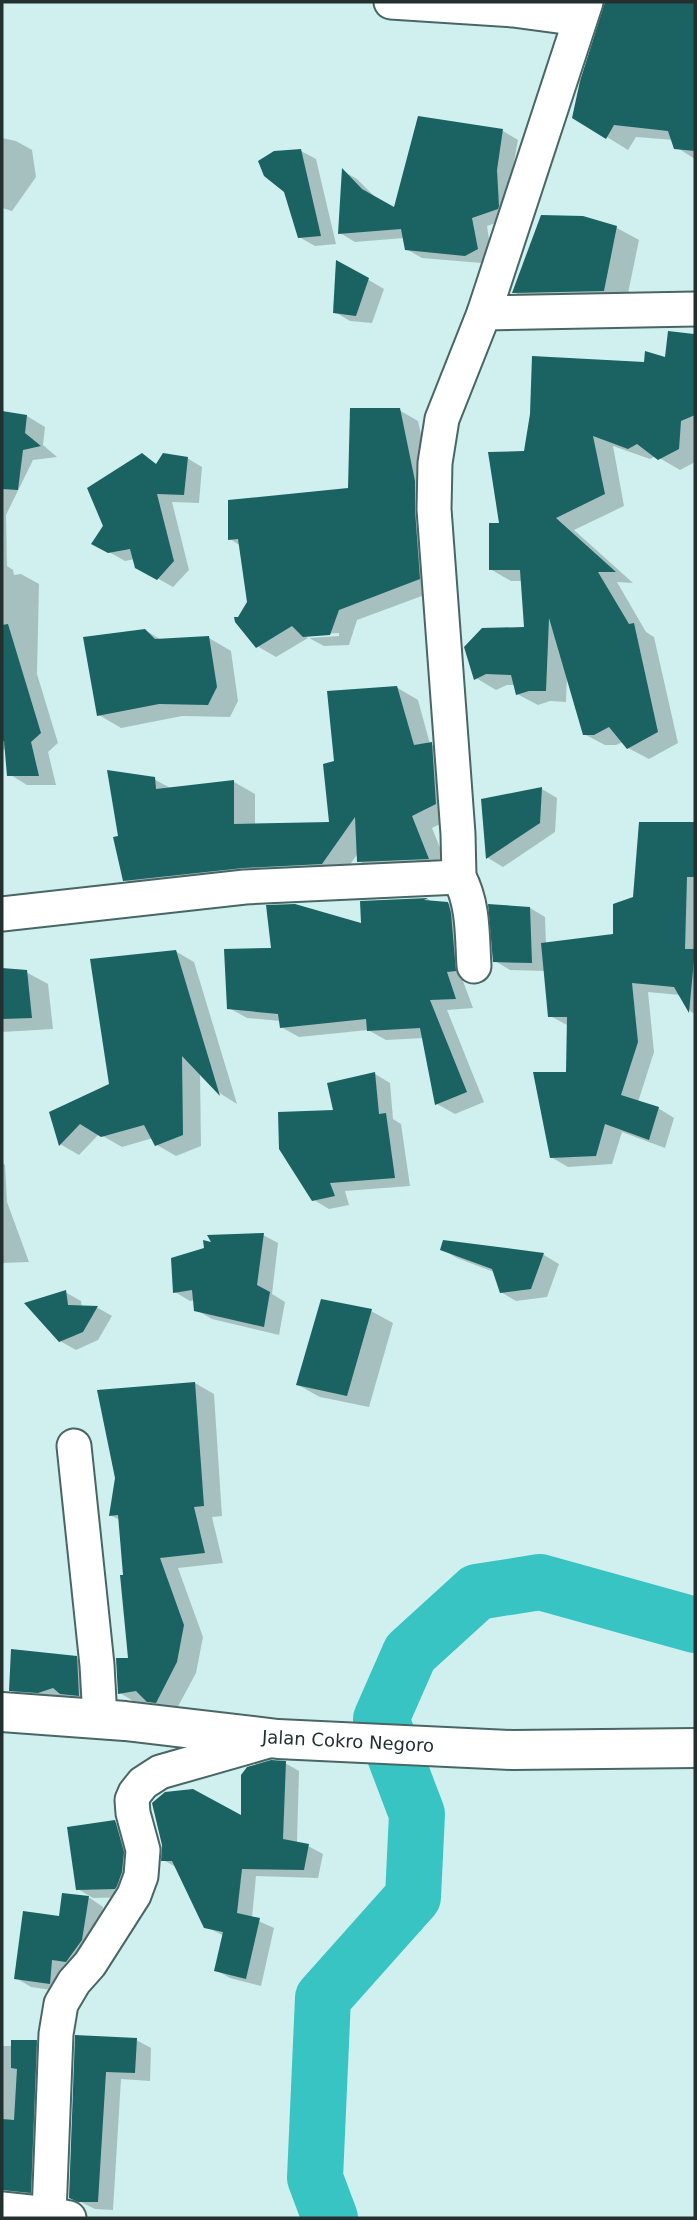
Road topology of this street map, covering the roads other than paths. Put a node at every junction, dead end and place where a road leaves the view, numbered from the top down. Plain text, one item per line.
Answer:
1 (390, 2) edge
2 (583, 11) edge
3 (695, 309) edge
4 (484, 313) junction
5 (459, 877) junction
6 (2, 915) edge
7 (474, 966) dead end
8 (74, 1446) dead end
9 (2, 1712) edge
10 (100, 1719) junction
11 (278, 1739) junction
12 (695, 1748) edge
13 (2, 2209) edge
14 (59, 2216) edge

1 - 2 street
2 - 4 street
3 - 4 street
4 - 5 street
5 - 6 street
5 - 7 street
8 - 10 street
9 - 10 street, Jalan Cokro Negoro
10 - 11 street, Jalan Cokro Negoro
11 - 12 street, Jalan Cokro Negoro
11 - 14 street
13 - 14 street

